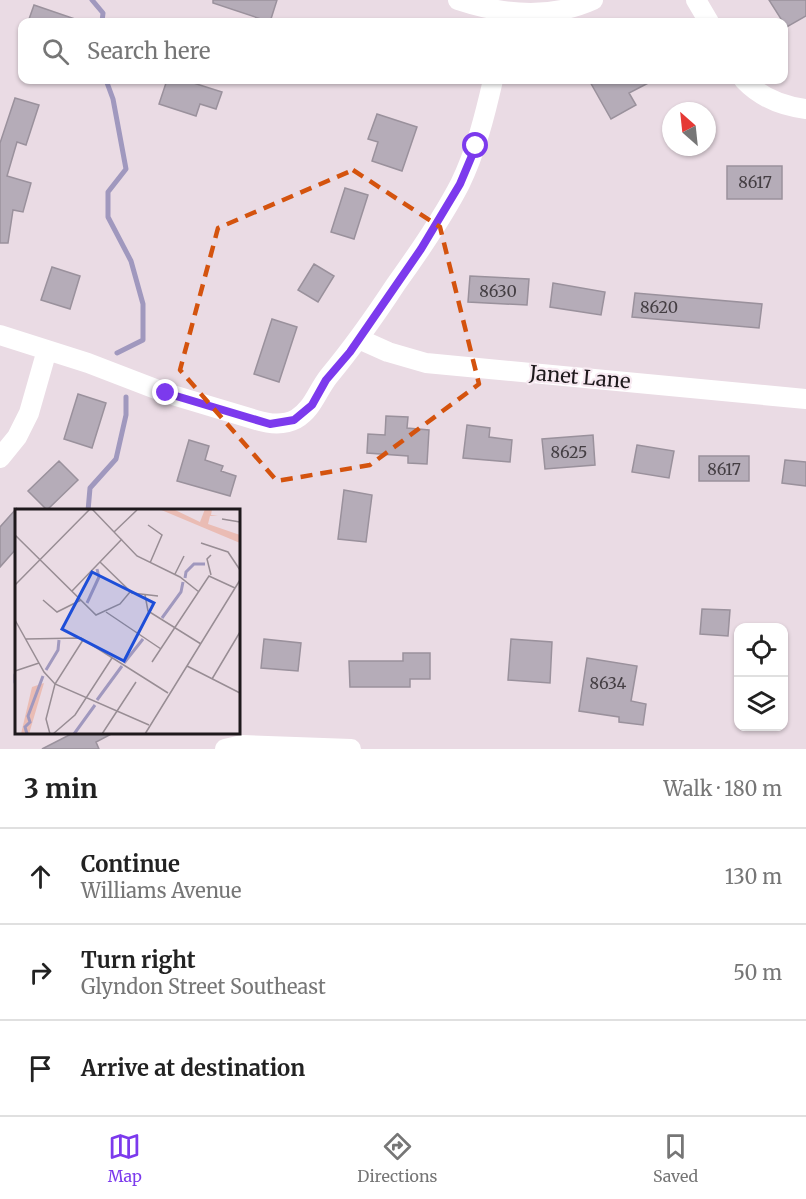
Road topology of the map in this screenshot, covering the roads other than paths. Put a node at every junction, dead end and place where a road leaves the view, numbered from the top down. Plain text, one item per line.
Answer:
1 (458, 0) edge
2 (593, 0) edge
3 (696, 0) edge
4 (506, 17) edge
5 (707, 18) edge
6 (492, 84) edge
7 (748, 84) edge
8 (806, 109) edge
9 (0, 335) edge
10 (359, 339) junction
11 (48, 350) junction
12 (806, 399) edge
13 (0, 458) edge
14 (271, 747) edge
15 (225, 749) edge
16 (351, 749) edge

1 - 4 street
2 - 4 street
3 - 5 street
6 - 10 street
7 - 8 street
9 - 11 street
10 - 11 street
10 - 12 street, Janet Lane
11 - 13 street
14 - 15 street
14 - 16 street

